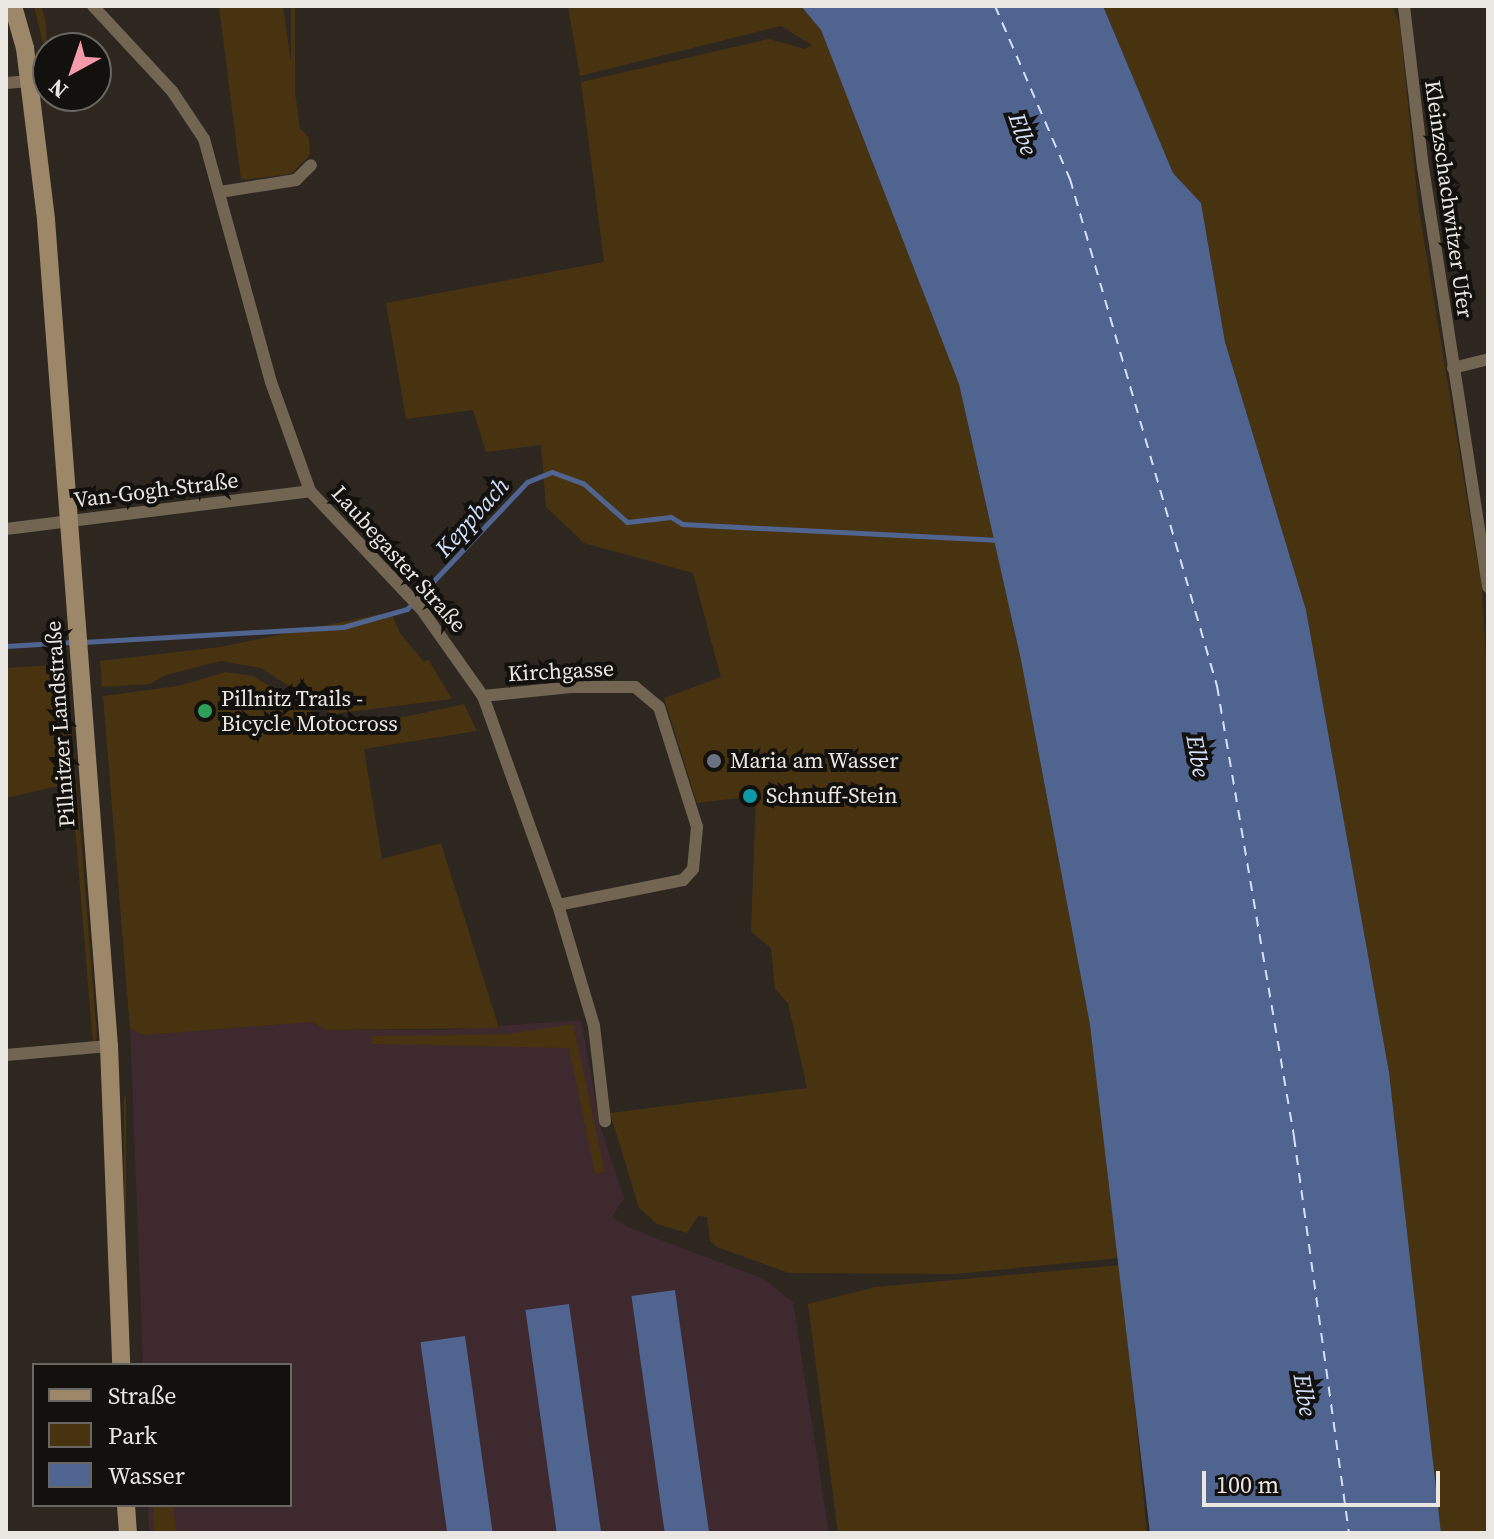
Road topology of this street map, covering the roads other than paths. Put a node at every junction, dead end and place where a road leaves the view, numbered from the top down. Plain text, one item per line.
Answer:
1 (13, 6) edge
2 (93, 6) edge
3 (1404, 6) edge
4 (30, 81) junction
5 (6, 83) edge
6 (311, 165) dead end
7 (220, 192) junction
8 (1488, 359) edge
9 (1453, 368) junction
10 (310, 491) junction
11 (70, 521) junction
12 (6, 529) edge
13 (1488, 587) edge
14 (483, 696) junction
15 (558, 905) junction
16 (109, 1046) junction
17 (6, 1055) edge
18 (605, 1121) dead end
19 (121, 1363) edge
20 (126, 1507) edge
21 (128, 1533) edge

1 - 4 main road, Pillnitzer Landstraße
2 - 7 street, Laubegaster Straße
3 - 9 street, Kleinzschachwitzer Ufer
4 - 5 street
4 - 11 main road, Pillnitzer Landstraße
6 - 7 street
7 - 10 street, Laubegaster Straße
8 - 9 street
9 - 13 street, Kleinzschachwitzer Ufer
10 - 11 street, Van-Gogh-Straße
10 - 14 street, Laubegaster Straße
11 - 12 street, Van-Gogh-Straße
11 - 16 main road, Pillnitzer Landstraße
14 - 15 street, Laubegaster Straße
14 - 15 street, Kirchgasse
15 - 18 street, Laubegaster Straße
16 - 17 street
16 - 19 main road, Pillnitzer Landstraße
20 - 21 main road

